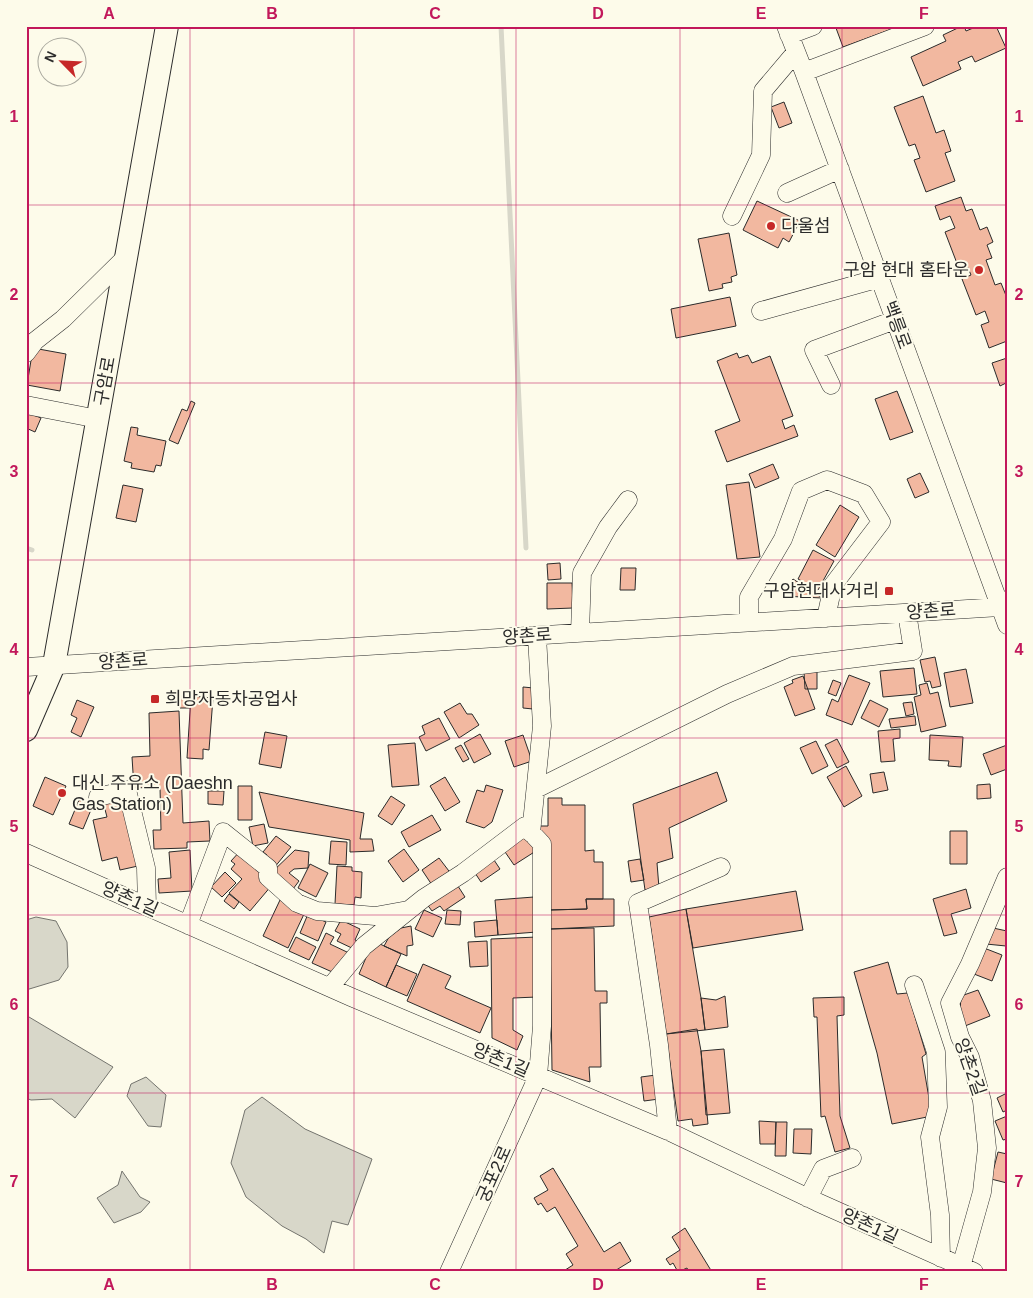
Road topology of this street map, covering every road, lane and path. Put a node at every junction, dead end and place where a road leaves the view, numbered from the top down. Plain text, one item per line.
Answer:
1 (167, 26) edge
2 (814, 26) edge
3 (925, 26) edge
4 (787, 30) edge
5 (796, 52) junction
6 (804, 72) junction
7 (840, 169) junction
8 (787, 193) dead end
9 (732, 216) dead end
10 (127, 256) junction
11 (880, 278) junction
12 (761, 311) dead end
13 (895, 320) junction
14 (26, 353) edge
15 (831, 385) dead end
16 (26, 405) edge
17 (98, 419) junction
18 (628, 500) dead end
19 (1003, 603) edge
20 (906, 613) junction
21 (826, 618) junction
22 (749, 622) junction
23 (1007, 624) edge
24 (580, 633) junction
25 (538, 636) junction
26 (54, 666) junction
27 (26, 667) edge
28 (26, 730) edge
29 (536, 789) junction
30 (98, 796) dead end
31 (531, 833) junction
32 (26, 853) edge
33 (721, 867) dead end
34 (1007, 877) edge
35 (147, 906) junction
36 (408, 910) junction
37 (188, 925) junction
38 (914, 985) dead end
39 (330, 987) junction
40 (538, 1076) junction
41 (668, 1131) junction
42 (852, 1158) dead end
43 (808, 1198) junction
44 (941, 1258) junction
45 (966, 1270) edge
46 (449, 1272) edge

1 - 10 main road, 구암로
2 - 4 street
3 - 6 street
4 - 5 street, 백릉로
5 - 6 street, 백릉로
5 - 9 street
6 - 7 street, 백릉로
7 - 8 street
7 - 11 street, 백릉로
10 - 14 street
10 - 17 main road, 구암로
11 - 12 street
11 - 13 street, 백릉로
13 - 15 street
13 - 19 street, 백릉로
16 - 17 street
17 - 26 main road, 구암로
18 - 24 street
19 - 20 street, 양촌로
19 - 23 street, 백릉로
20 - 21 street, 양촌로
20 - 29 street
21 - 22 street, 양촌로
21 - 22 street
22 - 24 street, 양촌로
24 - 25 street, 양촌로
25 - 26 street, 양촌로
25 - 29 street
26 - 27 street, 양촌로
26 - 28 main road, 구암로
29 - 31 street
30 - 35 street
31 - 36 street
31 - 40 street, 궁포2로
32 - 35 street, 양촌1길
33 - 41 street
34 - 45 street, 양촌2길
35 - 37 street, 양촌1길
36 - 37 street
36 - 39 street
37 - 39 street, 양촌1길
38 - 44 street
39 - 40 street, 양촌1길
40 - 41 street, 양촌1길
40 - 46 street, 궁포2로
41 - 43 street, 양촌1길
42 - 43 street
43 - 44 street, 양촌1길
44 - 45 street, 양촌1길

